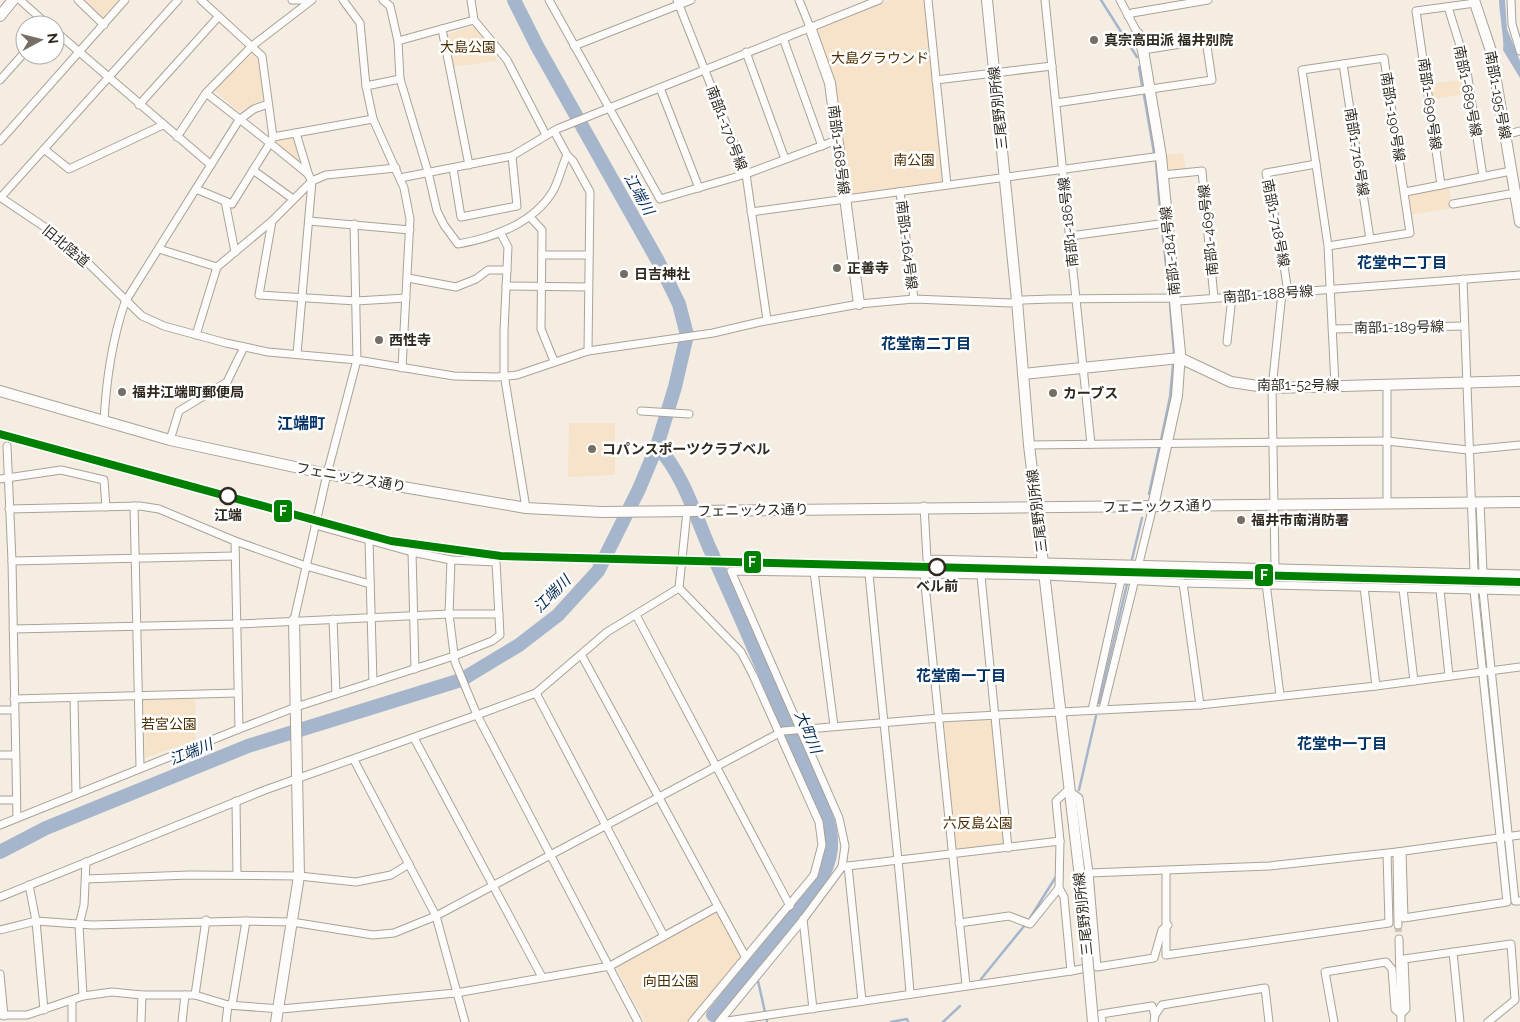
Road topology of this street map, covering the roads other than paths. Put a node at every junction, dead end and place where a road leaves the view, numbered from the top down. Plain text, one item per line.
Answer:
1 (13, 0) edge
2 (20, 0) edge
3 (78, 0) edge
4 (125, 0) edge
5 (178, 0) edge
6 (201, 0) edge
7 (292, 0) edge
8 (305, 0) edge
9 (312, 0) edge
10 (343, 0) edge
11 (383, 0) edge
12 (471, 0) edge
13 (549, 0) edge
14 (691, 0) edge
15 (799, 0) edge
16 (879, 0) edge
17 (928, 0) edge
18 (987, 0) edge
19 (1045, 0) edge
20 (1120, 0) edge
21 (1208, 0) edge
22 (1511, 0) edge
23 (678, 2) edge
24 (1474, 2) edge
25 (1171, 3) edge
26 (1448, 7) junction
27 (37, 15) edge
28 (0, 16) edge
29 (219, 16) junction
30 (1128, 16) junction
31 (474, 20) junction
32 (104, 25) junction
33 (810, 27) junction
34 (442, 29) junction
35 (1138, 34) joint
36 (783, 38) junction
37 (65, 40) edge
38 (398, 41) junction
39 (252, 46) junction
40 (574, 46) junction
41 (1143, 50) junction
42 (1520, 51) edge
43 (746, 52) junction
44 (79, 53) junction
45 (15, 63) edge
46 (1343, 64) junction
47 (1052, 66) junction
48 (705, 69) junction
49 (994, 72) junction
50 (108, 78) junction
51 (400, 79) junction
52 (0, 80) edge
53 (936, 80) junction
54 (366, 86) junction
55 (660, 88) junction
56 (1149, 90) junction
57 (206, 93) junction
58 (1056, 103) junction
59 (268, 104) junction
60 (139, 105) junction
61 (605, 109) junction
62 (373, 119) junction
63 (239, 120) junction
64 (163, 125) junction
65 (554, 131) junction
66 (1520, 131) edge
67 (296, 133) junction
68 (546, 135) junction
69 (1505, 135) junction
70 (177, 137) junction
71 (271, 140) junction
72 (837, 140) junction
73 (0, 141) edge
74 (822, 146) junction
75 (44, 149) junction
76 (567, 155) junction
77 (512, 156) junction
78 (1161, 156) junction
79 (786, 159) junction
80 (1316, 164) junction
81 (469, 165) junction
82 (211, 166) junction
83 (396, 168) junction
84 (453, 168) junction
85 (253, 170) junction
86 (1063, 170) junction
87 (428, 172) junction
88 (1511, 172) junction
89 (746, 174) junction
90 (1163, 175) junction
91 (1483, 177) junction
92 (311, 178) junction
93 (400, 178) junction
94 (1005, 178) junction
95 (947, 185) junction
96 (1442, 185) junction
97 (699, 188) junction
98 (196, 189) junction
99 (1517, 189) edge
100 (900, 192) junction
101 (1404, 192) junction
102 (0, 197) edge
103 (293, 199) junction
104 (845, 199) junction
105 (225, 201) junction
106 (1453, 204) dead end
107 (751, 212) junction
108 (530, 217) junction
109 (272, 221) junction
110 (309, 221) junction
111 (1520, 222) edge
112 (354, 224) junction
113 (1167, 224) junction
114 (410, 230) junction
115 (500, 232) junction
116 (1070, 236) junction
117 (1370, 239) junction
118 (1328, 246) junction
119 (159, 249) junction
120 (235, 252) junction
121 (542, 255) junction
122 (589, 256) junction
123 (217, 266) junction
124 (507, 270) junction
125 (1520, 275) edge
126 (408, 278) junction
127 (1463, 279) junction
128 (506, 286) junction
129 (542, 286) junction
130 (588, 287) junction
131 (1332, 290) junction
132 (1285, 293) junction
133 (1232, 297) junction
134 (406, 298) junction
135 (1076, 298) junction
136 (1214, 298) junction
137 (302, 299) junction
138 (914, 299) junction
139 (1175, 300) junction
140 (356, 301) junction
141 (1017, 301) junction
142 (125, 302) junction
143 (859, 304) junction
144 (767, 320) junction
145 (1464, 326) junction
146 (1334, 329) junction
147 (196, 335) junction
148 (1227, 342) dead end
149 (244, 347) junction
150 (588, 351) junction
151 (297, 354) junction
152 (1180, 358) junction
153 (357, 360) junction
154 (554, 361) junction
155 (402, 368) junction
156 (1083, 368) junction
157 (1023, 374) junction
158 (506, 376) junction
159 (1466, 381) junction
160 (1520, 381) edge
161 (1387, 384) junction
162 (1335, 385) junction
163 (1272, 388) junction
164 (0, 391) edge
165 (641, 412) dead end
166 (689, 414) dead end
167 (104, 422) junction
168 (170, 440) junction
169 (1387, 441) junction
170 (1272, 442) junction
171 (1167, 443) junction
172 (1090, 444) junction
173 (1028, 445) junction
174 (1520, 445) edge
175 (7, 446) dead end
176 (1468, 450) junction
177 (327, 474) junction
178 (4, 478) edge
179 (1475, 502) junction
180 (1520, 502) edge
181 (1387, 503) junction
182 (1273, 505) junction
183 (134, 506) junction
184 (924, 506) junction
185 (1153, 506) junction
186 (106, 507) junction
187 (1036, 507) junction
188 (526, 508) junction
189 (9, 509) junction
190 (687, 511) junction
191 (315, 525) junction
192 (235, 540) junction
193 (369, 540) junction
194 (412, 552) junction
195 (235, 556) junction
196 (135, 559) junction
197 (451, 560) junction
198 (12, 561) junction
199 (1043, 561) junction
200 (1138, 563) junction
201 (306, 566) junction
202 (1275, 566) junction
203 (1474, 571) junction
204 (814, 572) junction
205 (1483, 572) junction
206 (870, 573) junction
207 (1520, 574) edge
208 (924, 575) junction
209 (981, 576) junction
210 (1044, 576) junction
211 (1121, 580) junction
212 (1135, 580) junction
213 (1183, 583) junction
214 (1266, 583) junction
215 (370, 584) junction
216 (1364, 587) junction
217 (679, 588) junction
218 (1402, 589) junction
219 (1440, 590) junction
220 (1474, 591) junction
221 (1483, 591) junction
222 (1520, 591) edge
223 (449, 614) junction
224 (499, 614) junction
225 (413, 615) junction
226 (636, 615) junction
227 (371, 617) junction
228 (333, 619) junction
229 (294, 620) junction
230 (238, 624) junction
231 (137, 626) junction
232 (13, 629) junction
233 (582, 656) junction
234 (454, 659) junction
235 (1520, 667) edge
236 (415, 669) junction
237 (1491, 670) junction
238 (1483, 672) junction
239 (1449, 676) junction
240 (1414, 681) junction
241 (373, 682) junction
242 (1376, 686) junction
243 (238, 693) junction
244 (536, 693) junction
245 (336, 694) junction
246 (1280, 695) junction
247 (138, 697) junction
248 (14, 699) junction
249 (74, 699) junction
250 (1200, 705) junction
251 (1103, 709) junction
252 (0, 710) edge
253 (14, 710) junction
254 (1092, 710) junction
255 (296, 712) junction
256 (476, 713) junction
257 (1060, 713) junction
258 (994, 715) junction
259 (940, 718) junction
260 (883, 722) junction
261 (834, 726) junction
262 (239, 729) junction
263 (797, 729) junction
264 (781, 732) junction
265 (414, 738) junction
266 (0, 755) edge
267 (16, 755) junction
268 (354, 760) junction
269 (714, 766) junction
270 (140, 767) junction
271 (298, 778) junction
272 (1068, 790) junction
273 (76, 794) junction
274 (659, 796) junction
275 (0, 800) edge
276 (16, 800) junction
277 (236, 801) junction
278 (17, 818) junction
279 (605, 824) junction
280 (0, 825) edge
281 (1520, 835) edge
282 (1504, 837) junction
283 (1060, 841) junction
284 (1008, 848) junction
285 (1400, 852) junction
286 (550, 854) junction
287 (951, 854) junction
288 (1387, 854) junction
289 (899, 860) junction
290 (86, 862) junction
291 (408, 864) junction
292 (845, 866) junction
293 (1166, 871) junction
294 (1089, 873) junction
295 (237, 876) junction
296 (299, 876) junction
297 (86, 879) junction
298 (493, 884) junction
299 (29, 885) junction
300 (1059, 888) junction
301 (0, 897) edge
302 (1514, 901) edge
303 (790, 906) junction
304 (717, 907) junction
305 (436, 916) junction
306 (803, 919) junction
307 (36, 920) junction
308 (206, 920) junction
309 (246, 921) junction
310 (292, 922) junction
311 (959, 923) junction
312 (78, 925) junction
313 (1168, 925) junction
314 (1398, 925) tunnel mouth
315 (0, 930) edge
316 (664, 936) junction
317 (1399, 940) tunnel mouth
318 (1452, 952) junction
319 (745, 956) junction
320 (610, 966) junction
321 (1097, 966) junction
322 (1070, 971) junction
323 (0, 974) edge
324 (542, 977) junction
325 (966, 985) junction
326 (456, 993) junction
327 (910, 993) junction
328 (142, 995) junction
329 (185, 995) junction
330 (195, 995) junction
331 (83, 996) junction
332 (72, 1001) junction
333 (862, 1001) junction
334 (230, 1005) junction
335 (280, 1009) junction
336 (813, 1009) junction
337 (44, 1010) junction
338 (1401, 1014) junction
339 (2, 1016) edge
340 (27, 1018) edge
341 (1155, 1018) edge
342 (72, 1022) edge
343 (141, 1022) edge
344 (182, 1022) edge
345 (226, 1022) edge
346 (276, 1022) edge
347 (281, 1022) edge
348 (465, 1022) edge
349 (638, 1022) edge
350 (692, 1022) edge
351 (720, 1022) edge
352 (1093, 1022) edge
353 (1102, 1022) edge
354 (1269, 1022) edge
355 (1334, 1022) edge
356 (1401, 1022) edge
357 (1460, 1022) edge
358 (1488, 1022) edge

1 - 28 main road
2 - 27 street
3 - 32 street
4 - 32 street
5 - 50 street
6 - 29 street
7 - 8 street
9 - 39 street
10 - 54 street
11 - 38 street
12 - 31 street
13 - 40 street
14 - 23 street
15 - 33 street, 南部1-168号線
16 - 33 street
17 - 53 street
18 - 49 main road, 三尾野別所線
19 - 47 street, 南部1-186号線
20 - 30 street, 南部1-184号線
21 - 25 street
22 - 42 street
23 - 40 street
23 - 48 street, 南部1-170号線
24 - 26 street, 南部1-690号線
24 - 69 main road, 南部1-195号線
25 - 30 street
26 - 91 street, 南部1-689号線
26 - 96 street, 南部1-690号線
29 - 39 street
29 - 60 street
30 - 35 street, 南部1-184号線
31 - 34 street
31 - 68 street
32 - 44 street
33 - 36 street
33 - 72 main road, 南部1-168号線
34 - 38 street
34 - 81 street
35 - 41 main road, 南部1-184号線
36 - 43 street
36 - 74 street
37 - 44 street
38 - 51 street
39 - 57 street
39 - 59 street
40 - 61 street
41 - 56 main road, 南部1-184号線
41 - 56 street
43 - 48 street
43 - 79 street
44 - 50 street
44 - 73 street
45 - 52 street
46 - 80 street, 南部1-190号線
46 - 101 street, 南部1-190号線
46 - 117 street, 南部1-716号線
47 - 49 street
47 - 58 street, 南部1-186号線
48 - 55 street
48 - 89 street, 南部1-170号線
49 - 53 street
49 - 94 main road, 三尾野別所線
50 - 60 street
50 - 75 street
51 - 54 street
51 - 87 street
53 - 95 street
54 - 62 street
55 - 61 street
55 - 97 street
56 - 58 street
56 - 78 main road, 南部1-184号線
57 - 63 street
57 - 70 street
58 - 86 street, 南部1-186号線
59 - 63 street
59 - 71 street
60 - 64 street
61 - 65 street
61 - 97 street
62 - 67 street
62 - 83 street
63 - 71 street
63 - 82 street
64 - 70 street
64 - 75 street
65 - 68 street
65 - 76 street
66 - 69 street
67 - 71 street
67 - 92 street
68 - 77 street
69 - 88 main road, 南部1-195号線
70 - 82 street
71 - 85 street
71 - 92 street
72 - 74 street
72 - 104 main road, 南部1-168号線
74 - 79 street
75 - 102 street
76 - 108 street
76 - 122 street
77 - 81 street
77 - 84 street
78 - 86 street
78 - 90 main road, 南部1-184号線
79 - 89 street
80 - 118 street, 南部1-190号線
80 - 132 street, 南部1-718号線
81 - 84 street
82 - 98 street
83 - 92 street
83 - 93 street
84 - 87 street
85 - 103 street
85 - 105 street
86 - 94 street
86 - 116 street, 南部1-186号線
87 - 93 street
87 - 115 street
88 - 91 street
88 - 99 main road, 南部1-195号線
89 - 97 street
89 - 107 street, 南部1-170号線
90 - 113 main road, 南部1-184号線
90 - 136 street, 南部1-469号線
91 - 96 street
92 - 103 street
92 - 110 street
93 - 114 street
94 - 95 street
94 - 141 main road, 三尾野別所線
95 - 100 street
96 - 101 street
98 - 105 street
98 - 119 street
99 - 106 street
99 - 111 main road, 南部1-195号線
100 - 104 street
100 - 138 street, 南部1-164号線
101 - 117 street, 南部1-190号線
102 - 142 street, 旧北陸道
103 - 109 street
104 - 107 street
104 - 143 main road, 南部1-168号線
105 - 120 street
107 - 144 street, 南部1-170号線
108 - 115 street
108 - 121 street
109 - 120 street
109 - 137 street
110 - 112 street
110 - 137 street
112 - 114 street
112 - 140 street
113 - 116 street
113 - 139 main road, 南部1-184号線
114 - 126 street
115 - 124 street
116 - 135 street, 南部1-186号線
117 - 118 street, 南部1-190号線
118 - 131 street, 南部1-190号線
119 - 123 street
119 - 142 street
120 - 123 street
121 - 122 street
121 - 129 street
122 - 130 street
123 - 147 street
124 - 126 street
124 - 128 street
125 - 127 street, 南部1-188号線
126 - 134 street
127 - 131 street, 南部1-188号線
127 - 145 street
128 - 129 street
128 - 158 street
129 - 130 street
129 - 154 street
130 - 150 street
131 - 132 street, 南部1-188号線
131 - 146 street, 南部1-190号線
132 - 133 street, 南部1-188号線
132 - 163 street
133 - 136 street, 南部1-188号線
133 - 148 street
134 - 140 street
134 - 155 street
135 - 139 street, 南部1-188号線
135 - 141 street, 南部1-188号線
135 - 156 street, 南部1-186号線
136 - 139 street, 南部1-188号線
137 - 140 street
137 - 151 street
138 - 141 street, 南部1-188号線
138 - 143 street, 南部1-188号線
139 - 152 main road, 南部1-184号線
140 - 153 street
141 - 157 main road, 三尾野別所線
142 - 147 street, 旧北陸道
142 - 167 street
143 - 144 street, 南部1-188号線
144 - 150 street, 南部1-188号線
145 - 146 street, 南部1-189号線
145 - 159 street
146 - 162 street, 南部1-190号線
147 - 149 street, 旧北陸道
149 - 151 street, 旧北陸道
149 - 168 street
150 - 154 street, 南部1-188号線
151 - 153 street, 旧北陸道
152 - 156 main road
152 - 163 main road, 南部1-52号線
152 - 171 main road, 南部1-184号線
153 - 155 street, 旧北陸道
153 - 177 street
154 - 158 street, 旧北陸道
155 - 158 street, 旧北陸道
156 - 157 main road
156 - 172 street, 南部1-186号線
157 - 173 main road, 三尾野別所線
158 - 188 street
159 - 160 main road, 南部1-52号線
159 - 161 main road, 南部1-52号線
159 - 176 street
161 - 162 main road, 南部1-52号線
161 - 169 street
162 - 163 main road, 南部1-52号線
163 - 170 street
164 - 167 main road, フェニックス通り
165 - 166 street
167 - 168 main road, フェニックス通り
168 - 177 main road, フェニックス通り
169 - 170 street
169 - 176 street
169 - 181 street
170 - 171 street
170 - 182 street
171 - 172 street
171 - 185 main road, 南部1-184号線
172 - 173 street
173 - 187 main road, 三尾野別所線
174 - 176 street
175 - 178 street
176 - 179 street
177 - 188 main road, フェニックス通り
177 - 191 street
178 - 186 street
178 - 189 street
179 - 180 main road, フェニックス通り
179 - 181 main road, フェニックス通り
179 - 203 street
179 - 205 street
181 - 182 main road, フェニックス通り
182 - 185 main road, フェニックス通り
182 - 202 street
183 - 186 street
183 - 192 street
183 - 196 street
184 - 187 main road, フェニックス通り
184 - 190 main road, フェニックス通り
184 - 199 street
185 - 187 main road, フェニックス通り
185 - 200 street
186 - 189 street
187 - 199 main road, 三尾野別所線
188 - 190 main road, フェニックス通り
189 - 198 street
190 - 217 street
191 - 193 street
191 - 201 street
192 - 195 street
192 - 201 street
193 - 194 street
193 - 215 street
194 - 197 street
194 - 225 street
195 - 196 street
195 - 230 street
196 - 198 street
196 - 231 street
197 - 223 street
197 - 224 street
198 - 232 street
199 - 200 street
199 - 210 main road, 三尾野別所線
200 - 202 street
200 - 212 street
201 - 215 street
201 - 229 street
202 - 203 street
203 - 205 street
204 - 206 street
204 - 261 street
204 - 263 street
205 - 207 street
206 - 208 street
206 - 260 street
208 - 209 street
208 - 259 street
209 - 210 street
209 - 258 street
210 - 211 street
210 - 257 main road, 三尾野別所線
211 - 212 street
211 - 254 street
212 - 213 street
212 - 251 street
213 - 214 street
213 - 250 street
214 - 216 street
214 - 246 street
215 - 227 street
216 - 218 street
216 - 242 street
217 - 226 street
217 - 264 street
218 - 219 street
218 - 240 street
219 - 220 street
219 - 239 street
220 - 221 street
220 - 238 street
221 - 222 street
221 - 237 street
223 - 224 street
223 - 225 street
223 - 234 street
224 - 234 street
225 - 227 street
225 - 236 street
226 - 233 street
226 - 269 street
227 - 228 street
227 - 241 street
228 - 229 street
228 - 245 street
229 - 230 street
229 - 255 main road
230 - 231 street
230 - 243 street
231 - 232 street
231 - 247 street
232 - 248 street
233 - 244 street
233 - 274 street
234 - 236 street
234 - 256 street
235 - 237 street
236 - 241 street
237 - 238 street
237 - 282 street
238 - 239 street
238 - 282 street
239 - 240 street
240 - 242 street
241 - 245 street
242 - 246 street
243 - 247 street
243 - 262 street
244 - 256 street
244 - 279 street
245 - 255 street
246 - 250 street
247 - 249 street
247 - 270 street
248 - 249 street
248 - 253 street
249 - 273 street
250 - 251 street
251 - 254 street
252 - 253 street
253 - 267 street
254 - 257 street
255 - 262 street
255 - 271 main road
256 - 265 street
256 - 286 street
257 - 258 street
257 - 272 main road, 三尾野別所線
258 - 259 street
258 - 284 street
259 - 260 street
259 - 287 street
260 - 261 street
260 - 289 street
261 - 263 street
262 - 270 street
263 - 264 street
263 - 292 street
264 - 269 street
264 - 303 street
265 - 268 street
265 - 298 street
266 - 267 street
267 - 276 street
268 - 271 street
268 - 291 street
269 - 274 street
269 - 303 street
270 - 273 street
271 - 277 street
271 - 296 main road
272 - 283 street
272 - 294 street
272 - 352 main road, 三尾野別所線, bridge
273 - 278 street
274 - 279 street
274 - 304 street
275 - 276 street
276 - 278 street
277 - 290 street
277 - 295 street
278 - 280 street
279 - 286 street
279 - 316 street
281 - 282 street
282 - 285 street
282 - 302 street
283 - 284 street
283 - 300 street
284 - 287 street
285 - 288 street
285 - 302 street
285 - 314 street
286 - 298 street
286 - 320 street
287 - 289 street
287 - 311 street
288 - 293 street
288 - 313 street
289 - 292 street
289 - 327 street
290 - 297 street
290 - 299 street
291 - 296 street
291 - 305 street
292 - 306 street
292 - 333 street
293 - 294 street
293 - 313 street
294 - 321 street
295 - 296 street
295 - 297 street
296 - 310 main road
297 - 312 street
298 - 305 street
298 - 324 street
299 - 301 street
299 - 307 street
300 - 311 street
300 - 322 street
303 - 319 street
304 - 316 street
304 - 319 street
305 - 310 street
305 - 326 street
306 - 336 street
306 - 351 street
307 - 312 street
307 - 315 street
307 - 337 street
308 - 309 street
308 - 312 street
308 - 330 street
309 - 310 street
309 - 334 street
310 - 335 main road
311 - 325 street
312 - 331 street
313 - 321 street
316 - 320 street
317 - 338 street
318 - 338 street
318 - 357 street
318 - 358 street
319 - 350 street
320 - 324 street
320 - 349 street
321 - 322 street
322 - 325 street
323 - 339 street
324 - 326 street
325 - 327 street
326 - 335 street
326 - 348 street
327 - 333 street
328 - 329 street
328 - 331 street
328 - 343 street
329 - 330 street
329 - 344 street
330 - 334 street
331 - 332 street
332 - 337 street
332 - 342 street
333 - 336 street
334 - 335 street
334 - 345 street
335 - 346 main road
335 - 347 street
336 - 351 street
337 - 340 street
338 - 355 street
338 - 356 street
339 - 340 street
341 - 353 street
341 - 354 street

